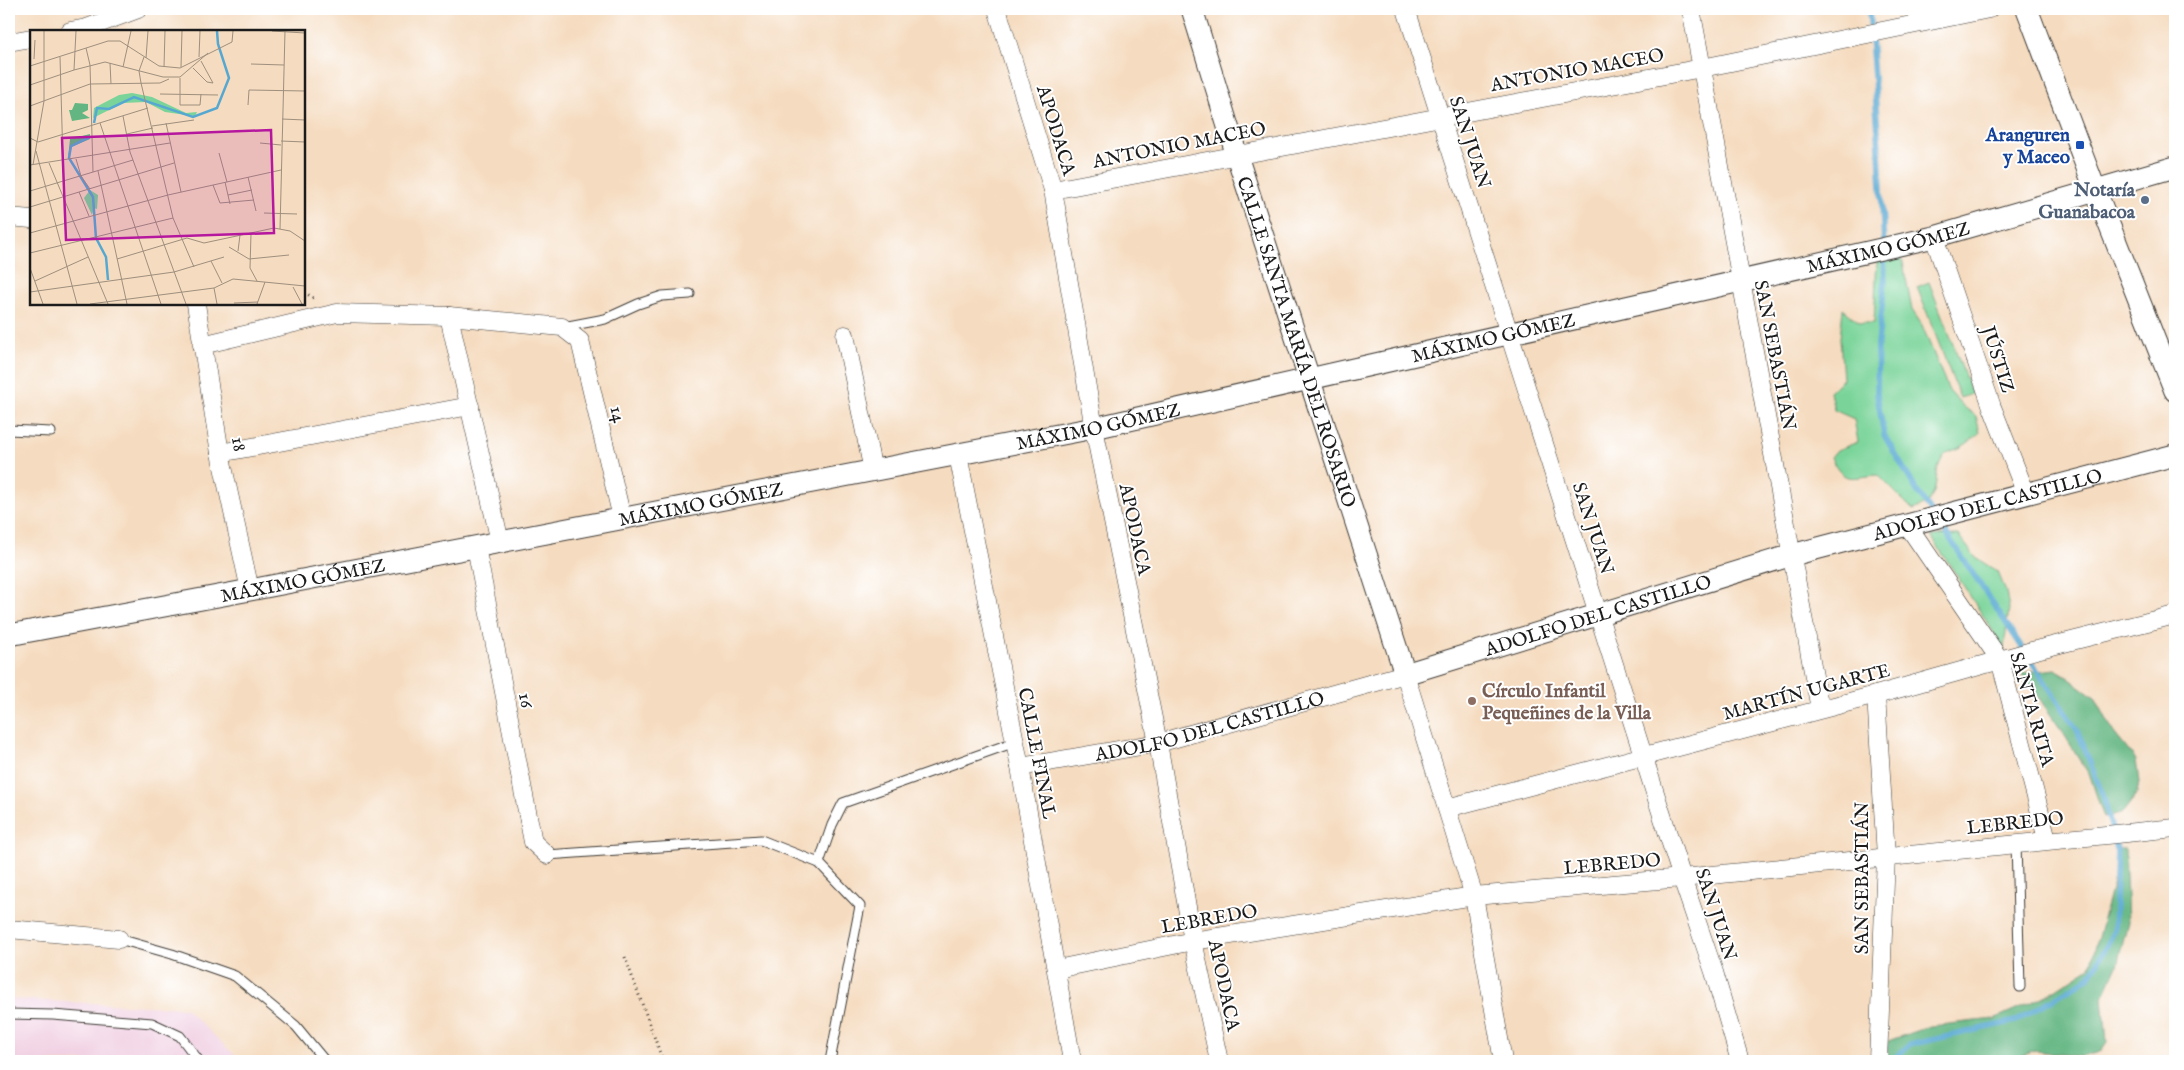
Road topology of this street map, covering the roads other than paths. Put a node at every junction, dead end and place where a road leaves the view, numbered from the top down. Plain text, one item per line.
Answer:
1 (138, 9) edge
2 (997, 9) edge
3 (1192, 9) edge
4 (1406, 9) edge
5 (1691, 9) edge
6 (1989, 9) edge
7 (2027, 9) edge
8 (76, 30) edge
9 (30, 38) edge
10 (9, 42) edge
11 (1702, 68) junction
12 (1440, 116) junction
13 (1237, 156) junction
14 (2175, 166) edge
15 (2095, 189) junction
16 (1053, 190) junction
17 (9, 217) edge
18 (30, 218) edge
19 (1934, 237) junction
20 (1740, 280) junction
21 (690, 294) dead end
22 (196, 305) edge
23 (449, 316) junction
24 (562, 327) junction
25 (1510, 334) junction
26 (846, 335) dead end
27 (202, 344) junction
28 (1310, 379) junction
29 (2175, 391) edge
30 (470, 406) junction
31 (1094, 428) junction
32 (9, 430) edge
33 (51, 432) dead end
34 (220, 453) junction
35 (958, 455) junction
36 (2175, 455) edge
37 (873, 471) junction
38 (2026, 494) junction
39 (622, 518) junction
40 (1913, 524) junction
41 (500, 542) junction
42 (476, 547) junction
43 (1792, 555) junction
44 (250, 590) junction
45 (1598, 613) junction
46 (2175, 616) edge
47 (9, 635) edge
48 (2006, 658) junction
49 (1405, 674) junction
50 (1876, 695) junction
51 (1820, 709) junction
52 (1015, 742) junction
53 (1158, 744) junction
54 (1643, 756) junction
55 (1020, 767) junction
56 (1447, 808) junction
57 (2175, 828) edge
58 (2047, 840) junction
59 (2016, 843) junction
60 (547, 855) joint
61 (1886, 856) junction
62 (819, 863) junction
63 (1682, 878) junction
64 (1474, 896) junction
65 (9, 928) edge
66 (119, 939) joint
67 (1193, 941) junction
68 (1057, 969) junction
69 (2020, 987) dead end
70 (9, 1014) edge
71 (199, 1061) edge
72 (325, 1061) edge
73 (830, 1061) edge
74 (1072, 1061) edge
75 (1219, 1061) edge
76 (1503, 1061) edge
77 (1740, 1061) edge
78 (1878, 1061) edge

1 - 8 street
2 - 16 street, APODACA
3 - 13 street, CALLE SANTA MARÍA DEL ROSARIO
4 - 12 street, SAN JUAN
5 - 11 street, SAN SEBASTIÁN
6 - 11 street, ANTONIO MACEO
7 - 15 street
9 - 10 street
11 - 12 street, ANTONIO MACEO
11 - 20 street, SAN SEBASTIÁN
12 - 13 street, ANTONIO MACEO
12 - 25 street, SAN JUAN
13 - 16 street, ANTONIO MACEO
13 - 28 street, CALLE SANTA MARÍA DEL ROSARIO
14 - 15 street, MÁXIMO GÓMEZ
15 - 19 street, MÁXIMO GÓMEZ
15 - 29 street
16 - 31 street, APODACA
17 - 18 street
19 - 20 street, MÁXIMO GÓMEZ
19 - 38 street, JÚSTIZ
20 - 25 street, MÁXIMO GÓMEZ
20 - 43 street, SAN SEBASTIÁN
21 - 24 lane
22 - 27 street, 18
23 - 24 street
23 - 27 street
23 - 30 street
24 - 39 street, 14
25 - 28 street, MÁXIMO GÓMEZ
25 - 45 street, SAN JUAN
26 - 37 street
27 - 34 street, 18
28 - 31 street, MÁXIMO GÓMEZ
28 - 49 street, CALLE SANTA MARÍA DEL ROSARIO
30 - 34 street
30 - 41 street
31 - 35 street, MÁXIMO GÓMEZ
31 - 53 street, APODACA
32 - 33 lane
34 - 44 street, 18
35 - 37 street, MÁXIMO GÓMEZ
35 - 52 street, CALLE FINAL
36 - 38 street, ADOLFO DEL CASTILLO
37 - 39 street, MÁXIMO GÓMEZ
38 - 40 street, ADOLFO DEL CASTILLO
39 - 41 street, MÁXIMO GÓMEZ
40 - 43 street, ADOLFO DEL CASTILLO
40 - 48 street, SANTA RITA
41 - 42 street, MÁXIMO GÓMEZ
42 - 44 street, MÁXIMO GÓMEZ
42 - 60 street, 16
43 - 45 street, ADOLFO DEL CASTILLO
43 - 51 street, SAN SEBASTIÁN
44 - 47 street, MÁXIMO GÓMEZ
45 - 49 street, ADOLFO DEL CASTILLO
45 - 54 street, SAN JUAN
46 - 48 street, MARTÍN UGARTE
48 - 50 street, MARTÍN UGARTE
48 - 58 street, SANTA RITA
49 - 53 street, ADOLFO DEL CASTILLO
49 - 56 street
50 - 51 street, MARTÍN UGARTE
50 - 61 street, SAN SEBASTIÁN
51 - 54 street, MARTÍN UGARTE
52 - 55 street, CALLE FINAL
52 - 62 lane
53 - 55 street, ADOLFO DEL CASTILLO
53 - 67 street, APODACA
54 - 56 street, MARTÍN UGARTE
54 - 63 street, SAN JUAN
55 - 68 street, CALLE FINAL
56 - 64 street
57 - 58 street, LEBREDO
58 - 59 street, LEBREDO
59 - 61 street, LEBREDO
59 - 69 lane
60 - 62 lane
61 - 63 street, LEBREDO
61 - 78 street, SAN SEBASTIÁN
62 - 73 lane
63 - 64 street, LEBREDO
63 - 77 street, SAN JUAN
64 - 67 street, LEBREDO
64 - 76 street
65 - 66 street
66 - 72 lane
67 - 68 street, LEBREDO
67 - 75 street, APODACA
68 - 74 street, CALLE FINAL
70 - 71 lane

